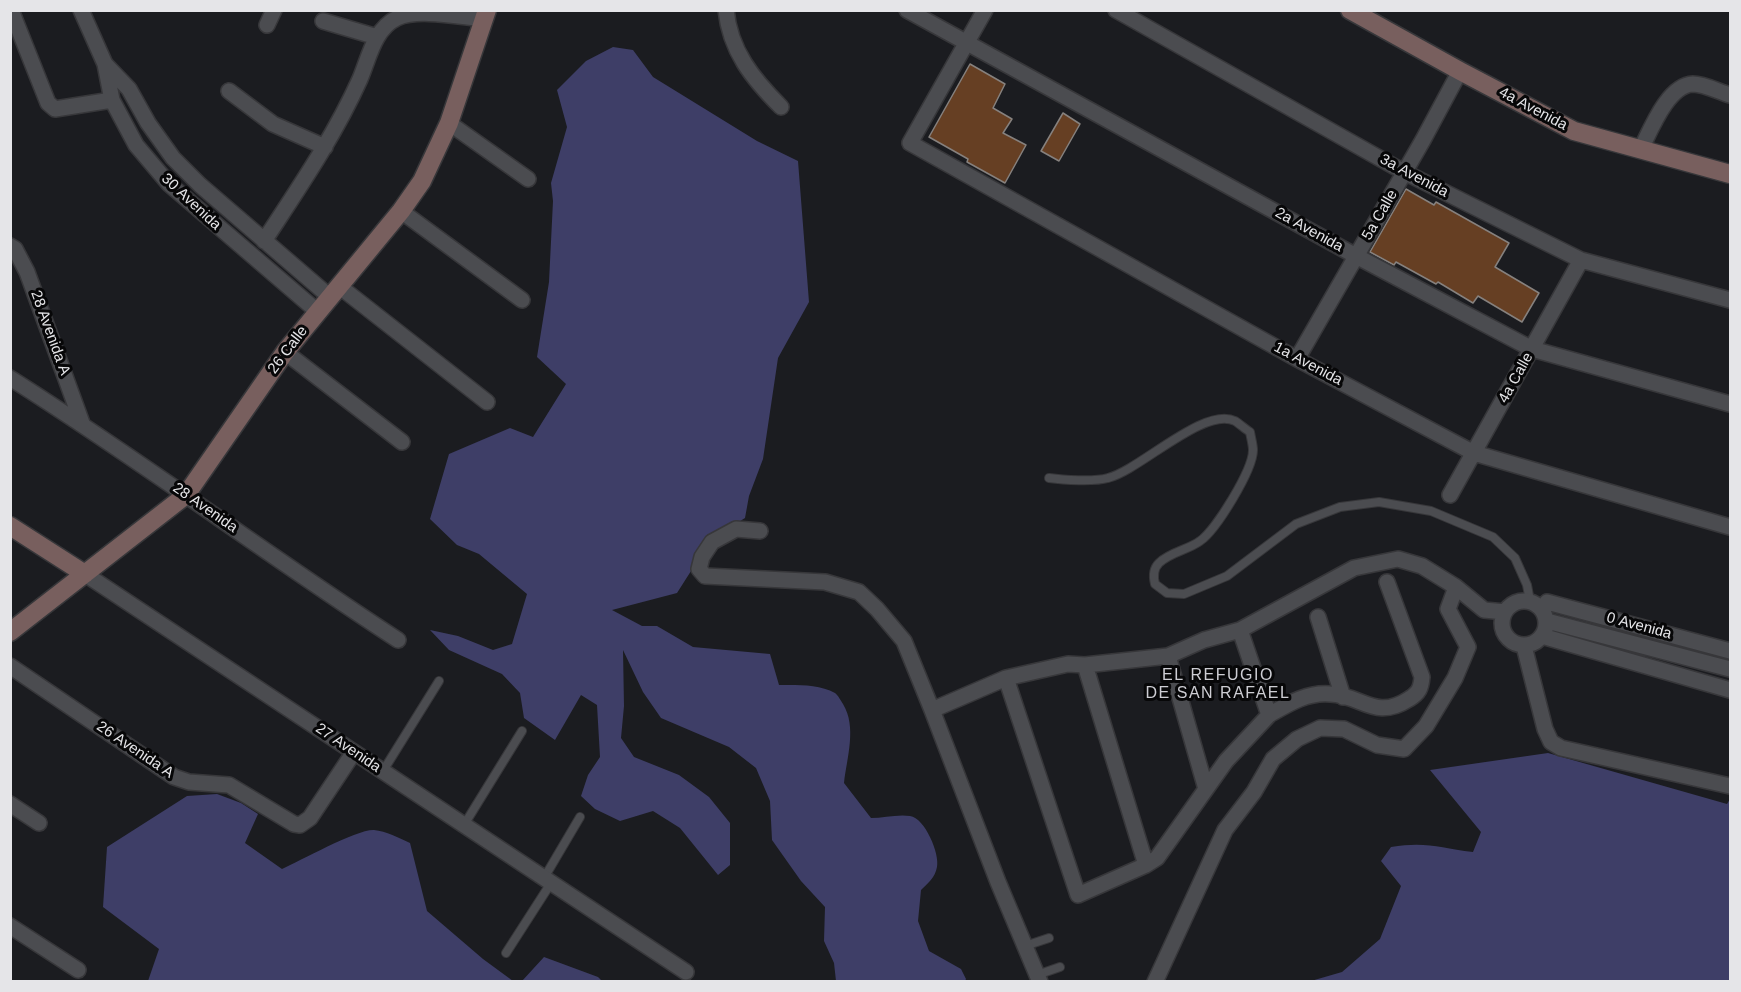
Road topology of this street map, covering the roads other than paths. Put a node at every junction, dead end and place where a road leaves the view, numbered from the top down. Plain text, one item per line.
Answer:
1 (11, 10) edge
2 (81, 10) edge
3 (274, 10) edge
4 (726, 10) edge
5 (907, 10) edge
6 (985, 10) edge
7 (1116, 10) edge
8 (1350, 10) edge
9 (485, 15) edge
10 (323, 21) dead end
11 (267, 25) dead end
12 (376, 37) junction
13 (966, 43) junction
14 (105, 63) junction
15 (1460, 71) junction
16 (229, 91) dead end
17 (1731, 95) edge
18 (112, 100) junction
19 (781, 107) dead end
20 (449, 123) junction
21 (325, 147) junction
22 (1641, 148) junction
23 (1404, 172) junction
24 (1731, 174) edge
25 (528, 179) dead end
26 (401, 211) junction
27 (264, 241) junction
28 (10, 246) edge
29 (1356, 256) junction
30 (1581, 260) junction
31 (334, 292) junction
32 (522, 300) dead end
33 (1731, 300) edge
34 (318, 312) junction
35 (1532, 349) junction
36 (285, 352) junction
37 (1297, 359) junction
38 (10, 378) edge
39 (487, 402) dead end
40 (1731, 404) edge
41 (82, 423) junction
42 (402, 442) dead end
43 (1474, 453) junction
44 (1049, 478) dead end
45 (186, 495) junction
46 (1450, 495) dead end
47 (10, 526) edge
48 (1731, 527) edge
49 (760, 531) dead end
50 (85, 574) junction
51 (1387, 582) dead end
52 (1456, 586) junction
53 (1530, 601) junction
54 (1547, 602) dead end
55 (1505, 612) junction
56 (1318, 617) dead end
57 (1547, 621) junction
58 (1240, 630) junction
59 (10, 632) edge
60 (1542, 636) junction
61 (1615, 639) junction
62 (398, 640) dead end
63 (1524, 646) junction
64 (1661, 650) junction
65 (1731, 651) edge
66 (1168, 656) junction
67 (1610, 656) junction
68 (1085, 665) junction
69 (10, 666) edge
70 (1657, 669) junction
71 (1731, 669) edge
72 (1006, 678) junction
73 (439, 681) dead end
74 (1731, 690) edge
75 (1344, 697) junction
76 (932, 710) junction
77 (1269, 715) junction
78 (522, 731) dead end
79 (354, 752) junction
80 (383, 771) junction
81 (1731, 786) edge
82 (1206, 789) junction
83 (10, 804) edge
84 (580, 818) dead end
85 (39, 823) dead end
86 (464, 825) junction
87 (1146, 865) junction
88 (548, 880) junction
89 (10, 926) edge
90 (1049, 938) dead end
91 (1024, 946) junction
92 (506, 953) dead end
93 (1060, 966) dead end
94 (78, 970) dead end
95 (686, 972) dead end
96 (1038, 978) edge
97 (1155, 981) edge

1 - 18 street
2 - 14 street, 30 Avenida
3 - 11 street
4 - 19 street
5 - 13 street, 2a Avenida
6 - 13 street
7 - 23 street, 3a Avenida
8 - 15 street, 4a Avenida
9 - 12 street
9 - 20 street, 26 Calle
10 - 12 street
12 - 21 street
13 - 29 street, 2a Avenida
13 - 37 street, 1a Avenida
14 - 18 street, 30 Avenida
14 - 27 street, 30 Avenida
15 - 22 street, 4a Avenida
15 - 23 street, 5a Calle
16 - 21 street
17 - 22 street
18 - 34 street, 30 Avenida
20 - 25 street
20 - 26 street, 26 Calle
21 - 27 street
22 - 24 street, 4a Avenida
23 - 29 street, 5a Calle
23 - 30 street, 3a Avenida
26 - 31 street, 26 Calle
26 - 32 street
27 - 31 street, 30 Avenida
28 - 41 street, 28 Avenida A
29 - 35 street, 2a Avenida
29 - 37 street, 5a Calle
30 - 33 street, 3a Avenida
30 - 35 street, 4a Calle
31 - 34 street, 26 Calle
31 - 39 street, 30 Avenida
34 - 36 street, 26 Calle
35 - 40 street, 2a Avenida
35 - 43 street, 4a Calle
36 - 42 street
36 - 45 street, 26 Calle
37 - 43 street, 1a Avenida
38 - 41 street, 28 Avenida
41 - 45 street, 28 Avenida
43 - 46 street, 4a Calle
43 - 48 street, 1a Avenida
44 - 53 lane
45 - 50 street, 26 Calle
45 - 62 street, 28 Avenida
47 - 50 street, 27 Avenida
49 - 76 street
50 - 59 street, 26 Calle
50 - 79 street, 27 Avenida
51 - 75 street
52 - 55 street
52 - 58 street
52 - 97 street
53 - 55 street
53 - 57 street
54 - 65 street, 0 Avenida
55 - 63 street
56 - 75 street
57 - 60 street
57 - 61 street
58 - 66 street
58 - 77 street
60 - 63 street
60 - 67 street
61 - 64 street
61 - 67 street
63 - 81 street
64 - 70 street
64 - 71 street
66 - 68 street
66 - 82 street
67 - 70 street
68 - 72 street
68 - 87 street
69 - 79 street, 26 Avenida A
70 - 74 street
72 - 76 street
72 - 87 street
73 - 80 lane
75 - 77 street
76 - 91 street
77 - 82 street
78 - 86 lane
79 - 80 street, 27 Avenida
80 - 86 street, 27 Avenida
82 - 87 street
83 - 85 street
84 - 88 lane
86 - 88 street, 27 Avenida
88 - 92 lane
88 - 95 street, 27 Avenida
89 - 94 street
90 - 91 lane
91 - 96 street
93 - 96 lane

